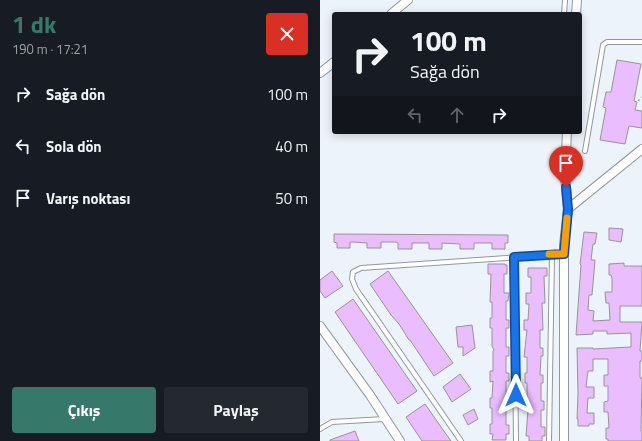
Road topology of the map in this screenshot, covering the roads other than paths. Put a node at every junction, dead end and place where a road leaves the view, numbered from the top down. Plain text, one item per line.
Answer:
1 (408, 0) edge
2 (565, 0) edge
3 (577, 0) edge
4 (393, 12) edge
5 (564, 12) edge
6 (576, 12) edge
7 (642, 42) edge
8 (332, 64) edge
9 (320, 73) edge
10 (567, 134) edge
11 (642, 149) edge
12 (585, 151) dead end
13 (568, 209) junction
14 (552, 254) junction
15 (564, 254) junction
16 (514, 257) junction
17 (320, 326) edge
18 (386, 419) junction
19 (320, 429) edge
20 (400, 441) edge
21 (461, 441) edge
22 (516, 441) edge
23 (549, 441) edge
24 (564, 441) edge

1 - 4 street
2 - 5 lane
3 - 6 street
7 - 12 lane
8 - 9 street
10 - 13 street
11 - 13 street
13 - 15 street
14 - 15 lane
14 - 16 lane
14 - 23 lane
15 - 24 street
16 - 21 lane
16 - 22 lane
17 - 18 street
18 - 19 lane
18 - 20 street

